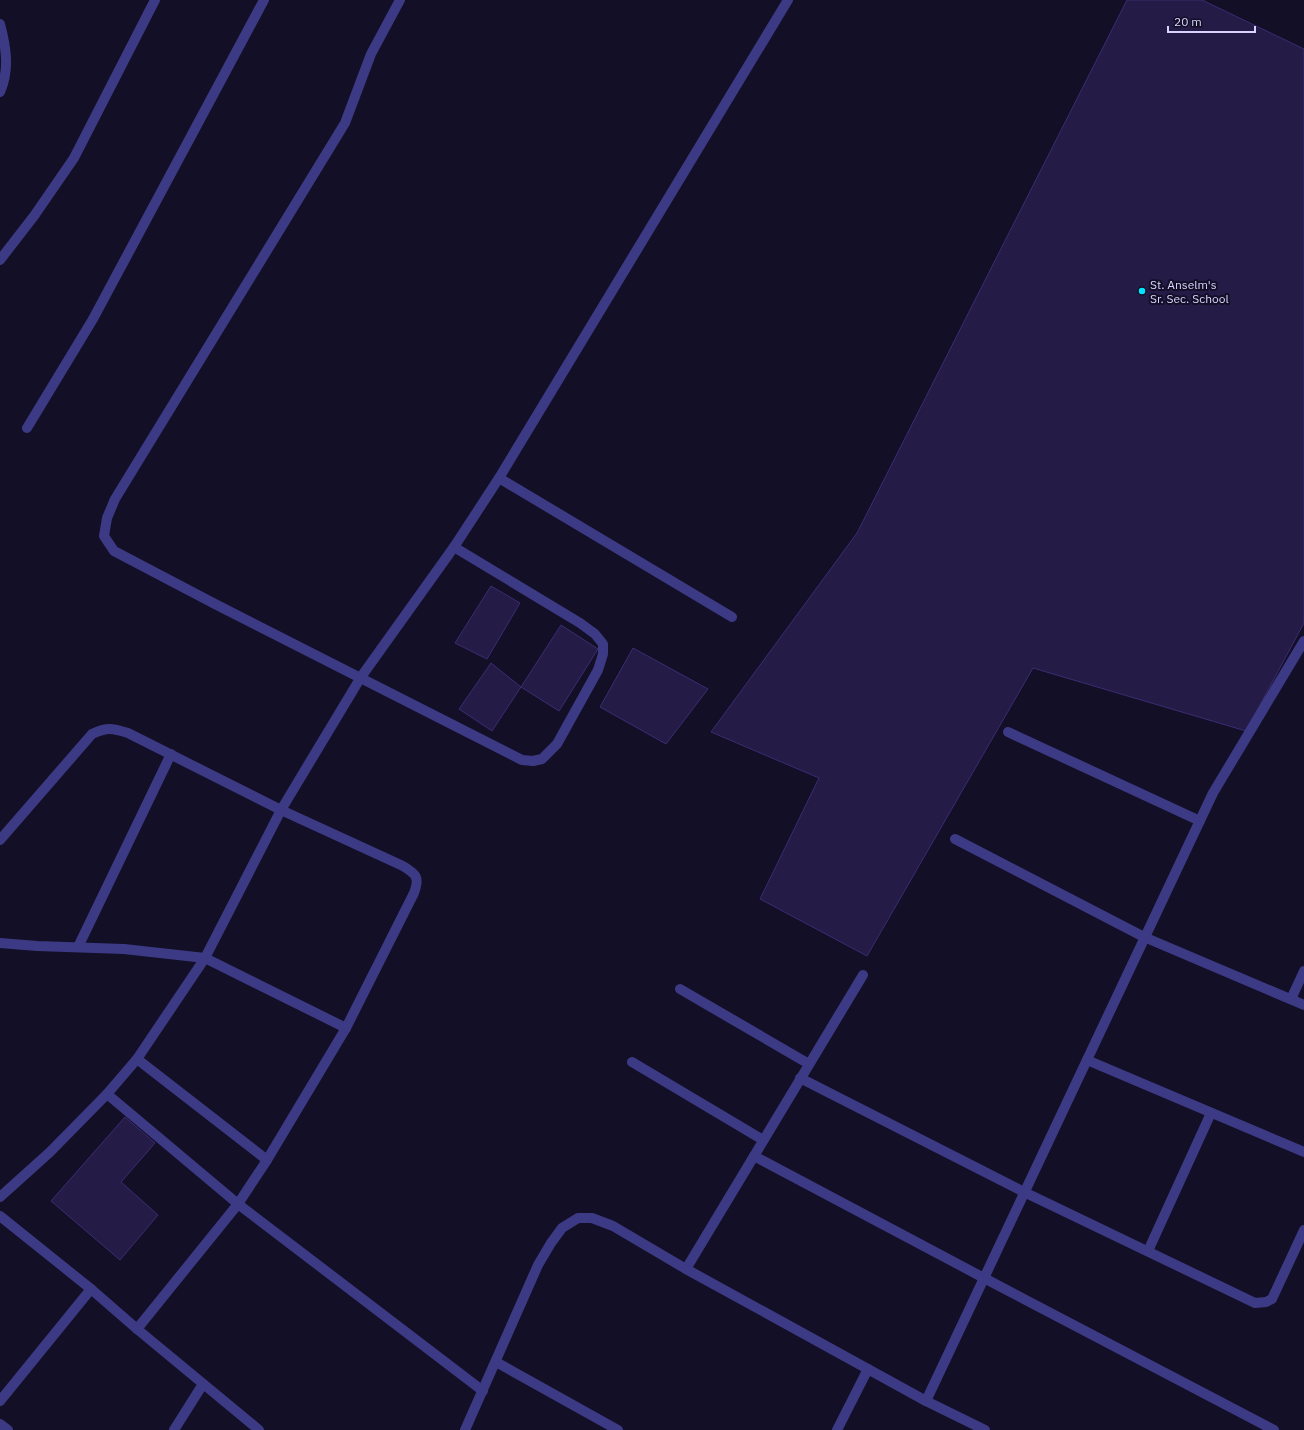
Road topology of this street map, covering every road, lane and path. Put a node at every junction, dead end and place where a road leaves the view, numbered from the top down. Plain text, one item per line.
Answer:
1 (155, 0) edge
2 (264, 0) edge
3 (400, 0) edge
4 (788, 0) edge
5 (0, 24) edge
6 (0, 92) edge
7 (0, 260) edge
8 (27, 428) dead end
9 (500, 478) junction
10 (454, 547) junction
11 (732, 617) dead end
12 (1304, 641) edge
13 (361, 678) junction
14 (1008, 732) dead end
15 (171, 754) junction
16 (281, 810) junction
17 (1200, 821) junction
18 (955, 839) dead end
19 (0, 840) edge
20 (1144, 937) junction
21 (0, 943) edge
22 (78, 948) junction
23 (205, 958) junction
24 (1304, 971) edge
25 (862, 975) dead end
26 (680, 989) dead end
27 (1291, 999) junction
28 (1304, 1005) edge
29 (346, 1028) junction
30 (136, 1059) junction
31 (1086, 1060) junction
32 (632, 1062) dead end
33 (809, 1064) junction
34 (800, 1078) junction
35 (106, 1094) junction
36 (1211, 1113) junction
37 (763, 1140) junction
38 (1304, 1152) edge
39 (754, 1156) junction
40 (267, 1160) junction
41 (1024, 1192) junction
42 (0, 1197) edge
43 (238, 1204) junction
44 (0, 1216) edge
45 (1303, 1237) edge
46 (1148, 1251) junction
47 (686, 1269) junction
48 (984, 1278) junction
49 (91, 1289) junction
50 (137, 1329) junction
51 (496, 1362) junction
52 (868, 1369) junction
53 (203, 1384) junction
54 (483, 1391) junction
55 (0, 1401) edge
56 (926, 1401) junction
57 (0, 1424) edge
58 (8, 1430) edge
59 (174, 1430) edge
60 (258, 1430) edge
61 (465, 1430) edge
62 (618, 1430) edge
63 (837, 1430) edge
64 (985, 1430) edge
65 (1274, 1430) edge

1 - 7 street
2 - 8 street
3 - 13 street
4 - 9 street
5 - 6 street
9 - 10 street
9 - 11 street
10 - 13 street
10 - 13 street
12 - 17 street
13 - 16 street
14 - 17 street
15 - 16 street
15 - 19 street
15 - 22 street
16 - 23 street
16 - 29 street
17 - 20 street
18 - 20 street
20 - 27 street
20 - 31 street
21 - 22 street
22 - 23 street
23 - 29 street
23 - 30 street
24 - 27 street
25 - 33 street
26 - 33 street
27 - 28 street
29 - 40 street
30 - 35 street
30 - 40 street
31 - 36 street
31 - 41 street
32 - 37 street
33 - 34 street
34 - 37 street
34 - 41 street
35 - 42 street
35 - 43 street
36 - 38 street
36 - 46 street
37 - 39 street
39 - 47 street
39 - 48 street
40 - 43 street
41 - 46 street
41 - 48 street
43 - 50 street
43 - 54 street
44 - 49 street
45 - 46 street
47 - 51 street
47 - 52 street
48 - 56 street
48 - 65 street
49 - 50 street
49 - 55 street
50 - 53 street
51 - 54 street
51 - 62 street
52 - 56 street
52 - 63 street
53 - 59 street
53 - 60 street
54 - 61 street
56 - 64 street
57 - 58 street

